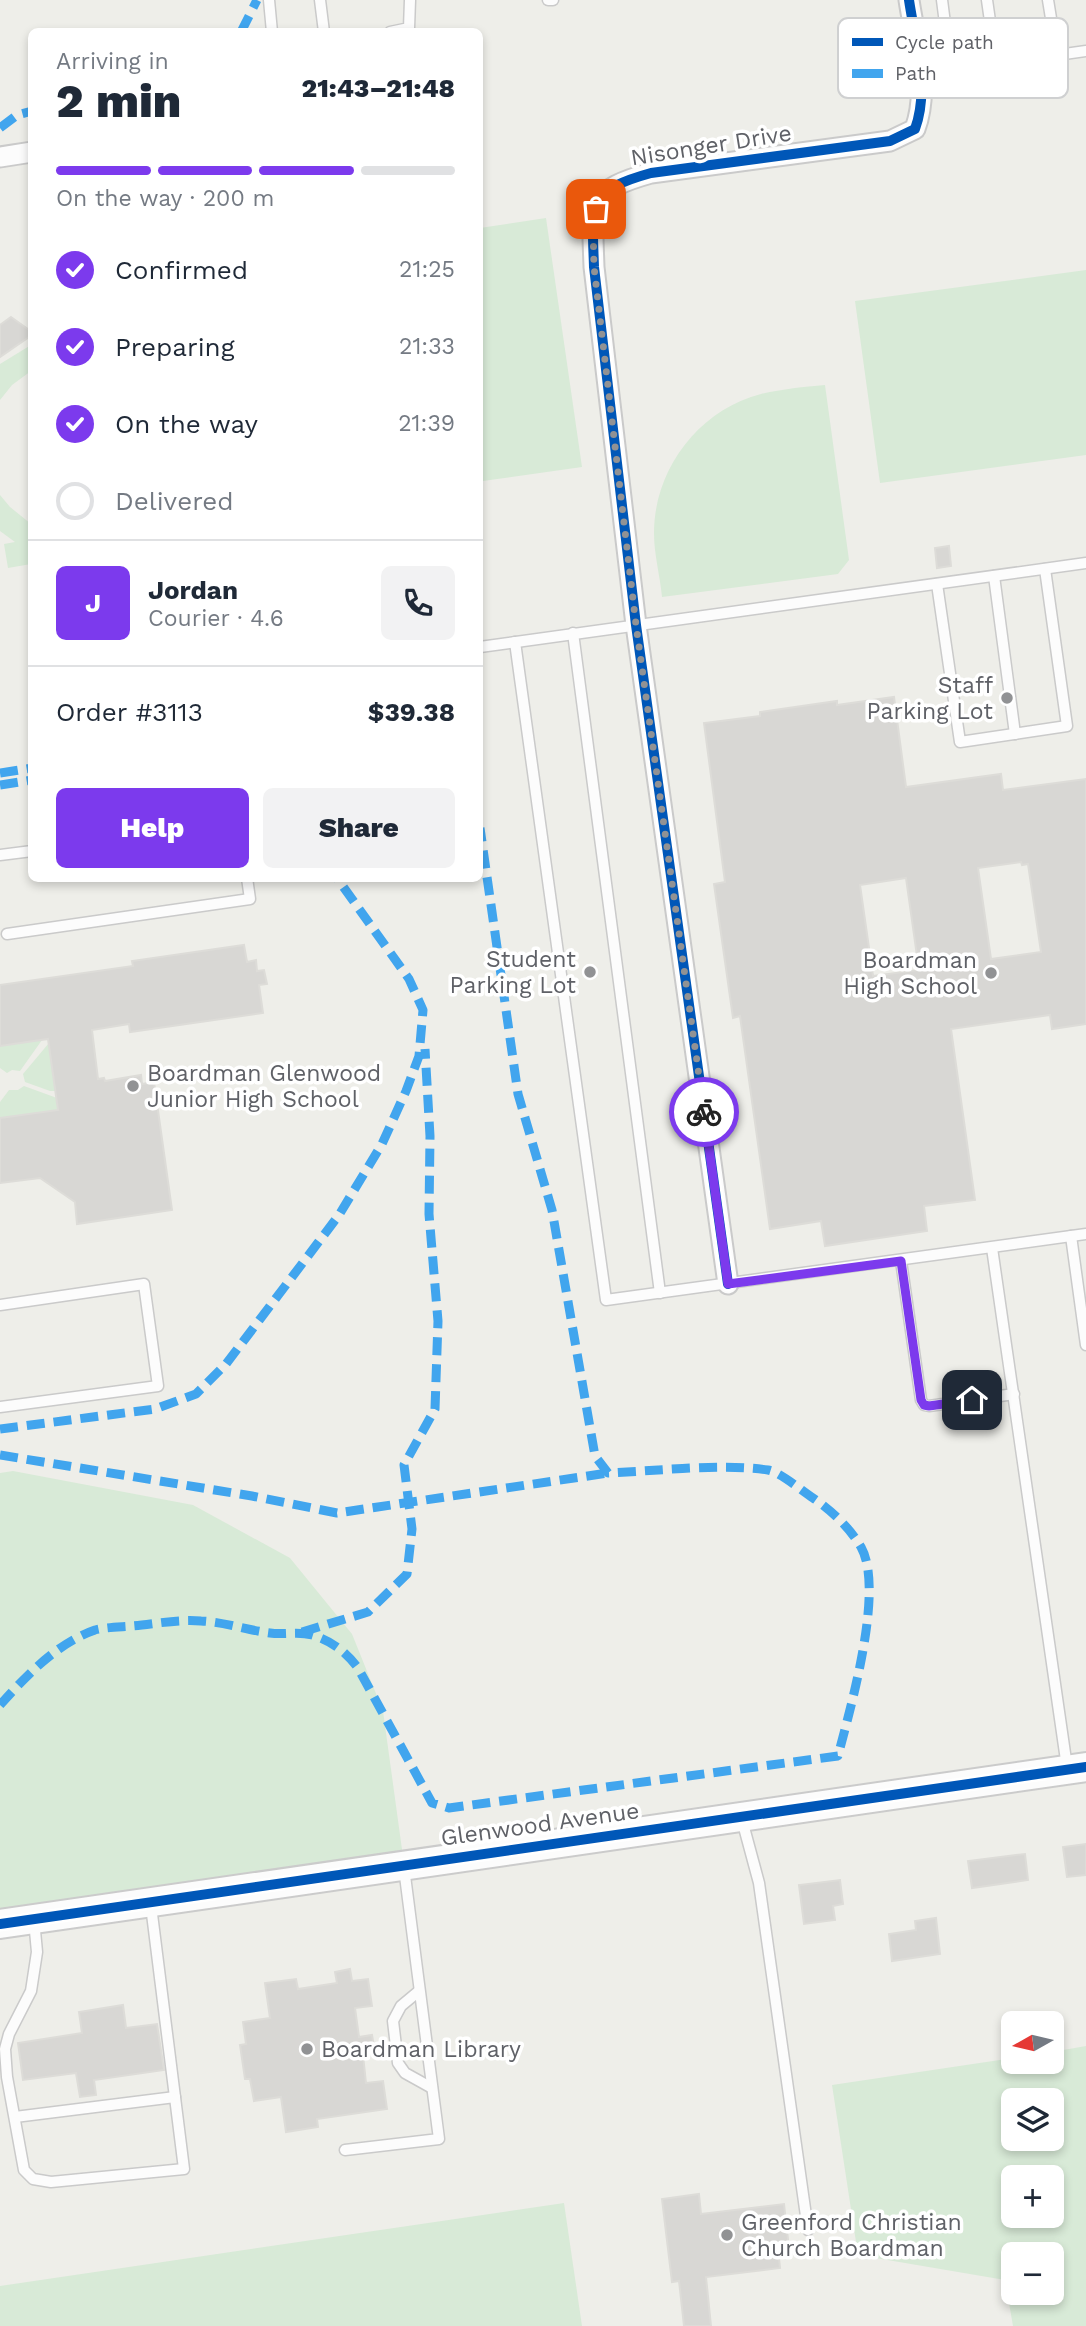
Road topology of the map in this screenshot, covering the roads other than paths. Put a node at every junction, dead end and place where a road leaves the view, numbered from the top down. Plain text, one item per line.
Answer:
1 (269, 0) edge
2 (320, 0) edge
3 (410, 0) edge
4 (909, 0) edge
5 (942, 0) edge
6 (987, 0) edge
7 (1048, 0) edge
8 (912, 18) edge
9 (944, 18) edge
10 (990, 18) edge
11 (1051, 18) edge
12 (272, 28) edge
13 (324, 28) edge
14 (409, 28) edge
15 (1086, 51) edge
16 (1068, 53) edge
17 (922, 98) edge
18 (28, 153) edge
19 (0, 157) edge
20 (1086, 563) edge
21 (1045, 569) junction
22 (994, 576) junction
23 (937, 584) junction
24 (636, 625) junction
25 (573, 633) junction
26 (515, 642) junction
27 (483, 647) edge
28 (1015, 734) junction
29 (28, 852) edge
30 (0, 855) edge
31 (248, 882) edge
32 (7, 934) dead end
33 (1086, 1234) edge
34 (1071, 1236) junction
35 (992, 1248) junction
36 (901, 1261) junction
37 (728, 1284) junction
38 (660, 1293) junction
39 (0, 1305) edge
40 (1086, 1345) edge
41 (1014, 1394) junction
42 (0, 1408) edge
43 (1077, 1769) edge
44 (741, 1816) junction
45 (404, 1864) junction
46 (151, 1902) junction
47 (34, 1919) junction
48 (0, 1924) edge
49 (419, 1991) junction
50 (432, 2088) junction
51 (175, 2097) junction
52 (15, 2117) junction
53 (345, 2150) dead end
54 (808, 2230) dead end

1 - 12 lane
2 - 13 lane
3 - 14 lane
4 - 8 street, Nisonger Drive
5 - 9 lane
6 - 10 lane
7 - 11 lane
15 - 16 lane
17 - 24 street, Nisonger Drive
18 - 19 street
20 - 21 lane
21 - 22 lane
21 - 28 lane
22 - 23 lane
22 - 28 lane
23 - 24 lane
23 - 28 lane
24 - 25 lane
24 - 37 street, Nisonger Drive
25 - 26 lane
25 - 38 lane
26 - 27 lane
26 - 38 lane
29 - 30 lane
31 - 32 lane
33 - 34 lane
34 - 35 lane
34 - 40 lane
35 - 36 lane
35 - 41 lane
36 - 37 lane
36 - 41 lane
37 - 38 lane
39 - 42 lane
41 - 43 lane
43 - 44 street, Glenwood Avenue
44 - 45 street, Glenwood Avenue
44 - 54 lane
45 - 46 street, Glenwood Avenue
45 - 49 lane
46 - 47 street, Glenwood Avenue
46 - 51 lane
47 - 48 street, Glenwood Avenue
47 - 52 lane
49 - 50 lane
49 - 50 lane
50 - 53 lane
51 - 52 lane
51 - 52 lane

